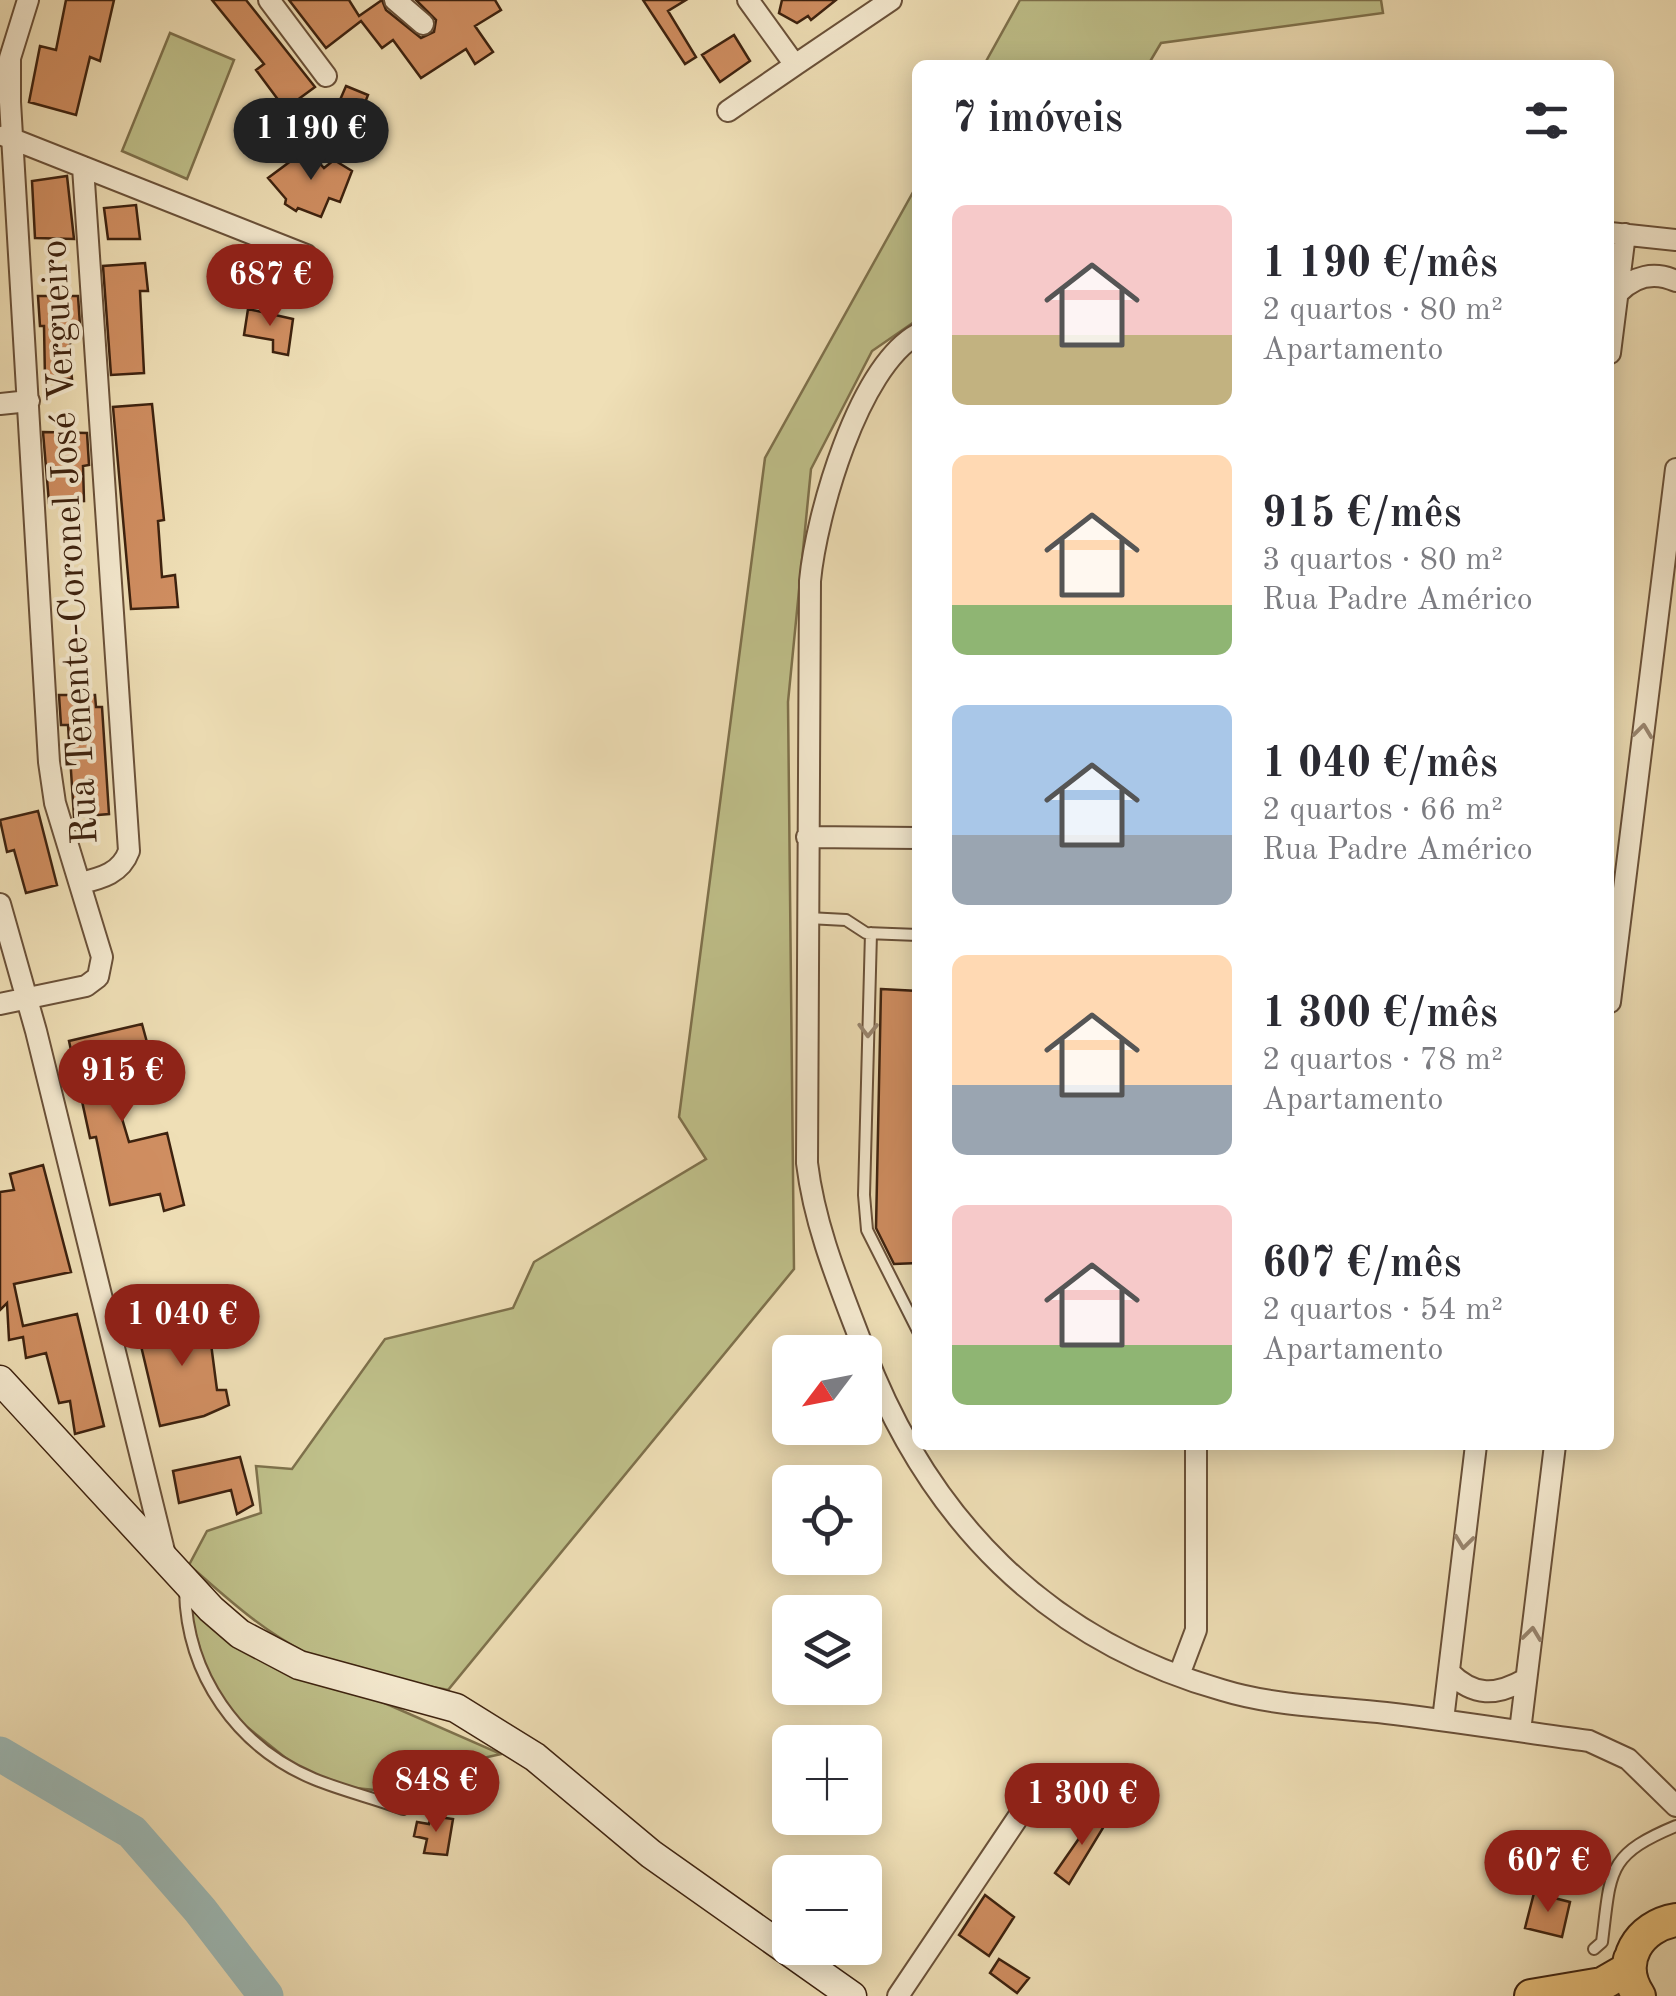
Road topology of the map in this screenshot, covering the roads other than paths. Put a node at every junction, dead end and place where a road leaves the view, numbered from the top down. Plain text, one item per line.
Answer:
1 (28, 0) edge
2 (269, 0) edge
3 (395, 0) edge
4 (748, 0) edge
5 (891, 0) edge
6 (423, 24) dead end
7 (795, 65) junction
8 (326, 76) dead end
9 (728, 111) dead end
10 (7, 136) edge
11 (83, 167) junction
12 (1618, 234) edge
13 (1676, 240) edge
14 (306, 254) dead end
15 (1676, 280) edge
16 (1618, 292) junction
17 (1614, 322) edge
18 (912, 339) edge
19 (29, 401) junction
20 (0, 404) edge
21 (1676, 469) edge
22 (808, 837) junction
23 (912, 838) edge
24 (81, 883) junction
25 (0, 904) edge
26 (807, 918) junction
27 (871, 933) junction
28 (912, 935) edge
29 (1614, 970) edge
30 (26, 997) junction
31 (0, 1004) edge
32 (912, 1318) edge
33 (0, 1380) edge
34 (1196, 1450) edge
35 (1475, 1450) edge
36 (1554, 1450) edge
37 (175, 1570) junction
38 (1449, 1672) junction
39 (1179, 1675) junction
40 (1526, 1680) junction
41 (1443, 1720) junction
42 (1520, 1731) junction
43 (1035, 1792) dead end
44 (1676, 1806) edge
45 (403, 1809) dead end
46 (1676, 1826) edge
47 (1675, 1919) edge
48 (1594, 1949) dead end
49 (1630, 1960) junction
50 (852, 1996) edge
51 (898, 1996) edge
52 (1531, 1996) edge
53 (1639, 1996) edge

1 - 10 street
2 - 8 street
3 - 6 street
4 - 7 street
5 - 7 street
7 - 9 street
10 - 11 street
10 - 19 street
11 - 14 street
11 - 24 street, Rua Tenente-Coronel José Vergueiro
12 - 13 street
12 - 16 street
15 - 16 street
16 - 17 street
18 - 22 street
19 - 20 street
19 - 24 street
29 -> 21 street
22 - 23 street
22 - 26 street
24 - 30 street
25 - 30 street
26 - 27 lane
26 - 39 street
27 - 28 lane
27 -> 32 lane
30 - 31 street
30 - 37 street
33 - 37 street
34 - 39 street
35 -> 38 street
40 -> 36 street
37 - 45 lane
37 - 50 street
38 - 40 street
38 - 41 street
39 - 41 street
40 - 42 street
41 - 42 street
42 - 44 street
43 - 51 street
46 - 48 lane
47 - 49 main road
49 - 52 main road
49 - 53 main road

